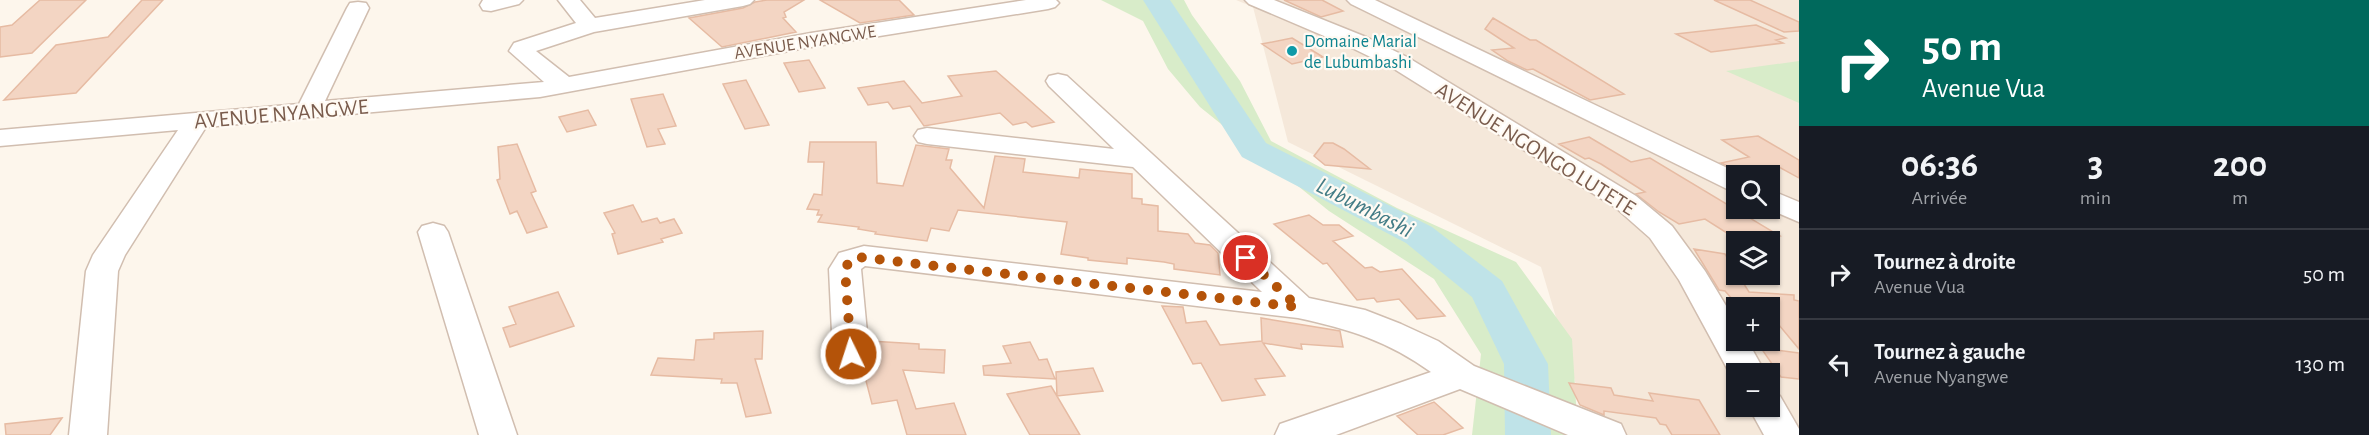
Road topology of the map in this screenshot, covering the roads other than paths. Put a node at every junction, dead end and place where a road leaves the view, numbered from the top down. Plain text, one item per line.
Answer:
1 (512, 0) edge
2 (569, 0) edge
3 (742, 0) edge
4 (967, 0) edge
5 (1256, 0) edge
6 (1358, 0) edge
7 (1048, 3) dead end
8 (491, 5) dead end
9 (358, 8) dead end
10 (987, 13) junction
11 (590, 26) junction
12 (1058, 81) dead end
13 (562, 84) junction
14 (308, 111) junction
15 (198, 120) junction
16 (927, 136) dead end
17 (0, 138) edge
18 (1142, 160) junction
19 (1726, 178) edge
20 (1780, 204) edge
21 (1799, 213) edge
22 (433, 232) dead end
23 (1298, 307) junction
24 (851, 354) dead end
25 (1742, 363) edge
26 (1467, 377) junction
27 (1773, 417) edge
28 (1596, 430) edge
29 (88, 435) edge
30 (498, 435) edge
31 (1294, 435) edge
32 (1783, 435) edge

1 - 8 street
2 - 11 street
3 - 11 street
4 - 10 street
5 - 25 street, AVENUE NGONGO LUTETE
6 - 19 street
7 - 10 street, AVENUE NYANGWE
9 - 14 street
10 - 13 street, AVENUE NYANGWE
11 - 13 street
12 - 18 street
13 - 14 street, AVENUE NYANGWE
14 - 15 street, AVENUE NYANGWE
15 - 17 street, AVENUE NYANGWE
15 - 29 street
16 - 18 street
18 - 23 street
20 - 21 street
22 - 30 street
23 - 24 street
23 - 26 street
26 - 28 street
26 - 31 street
27 - 32 street

